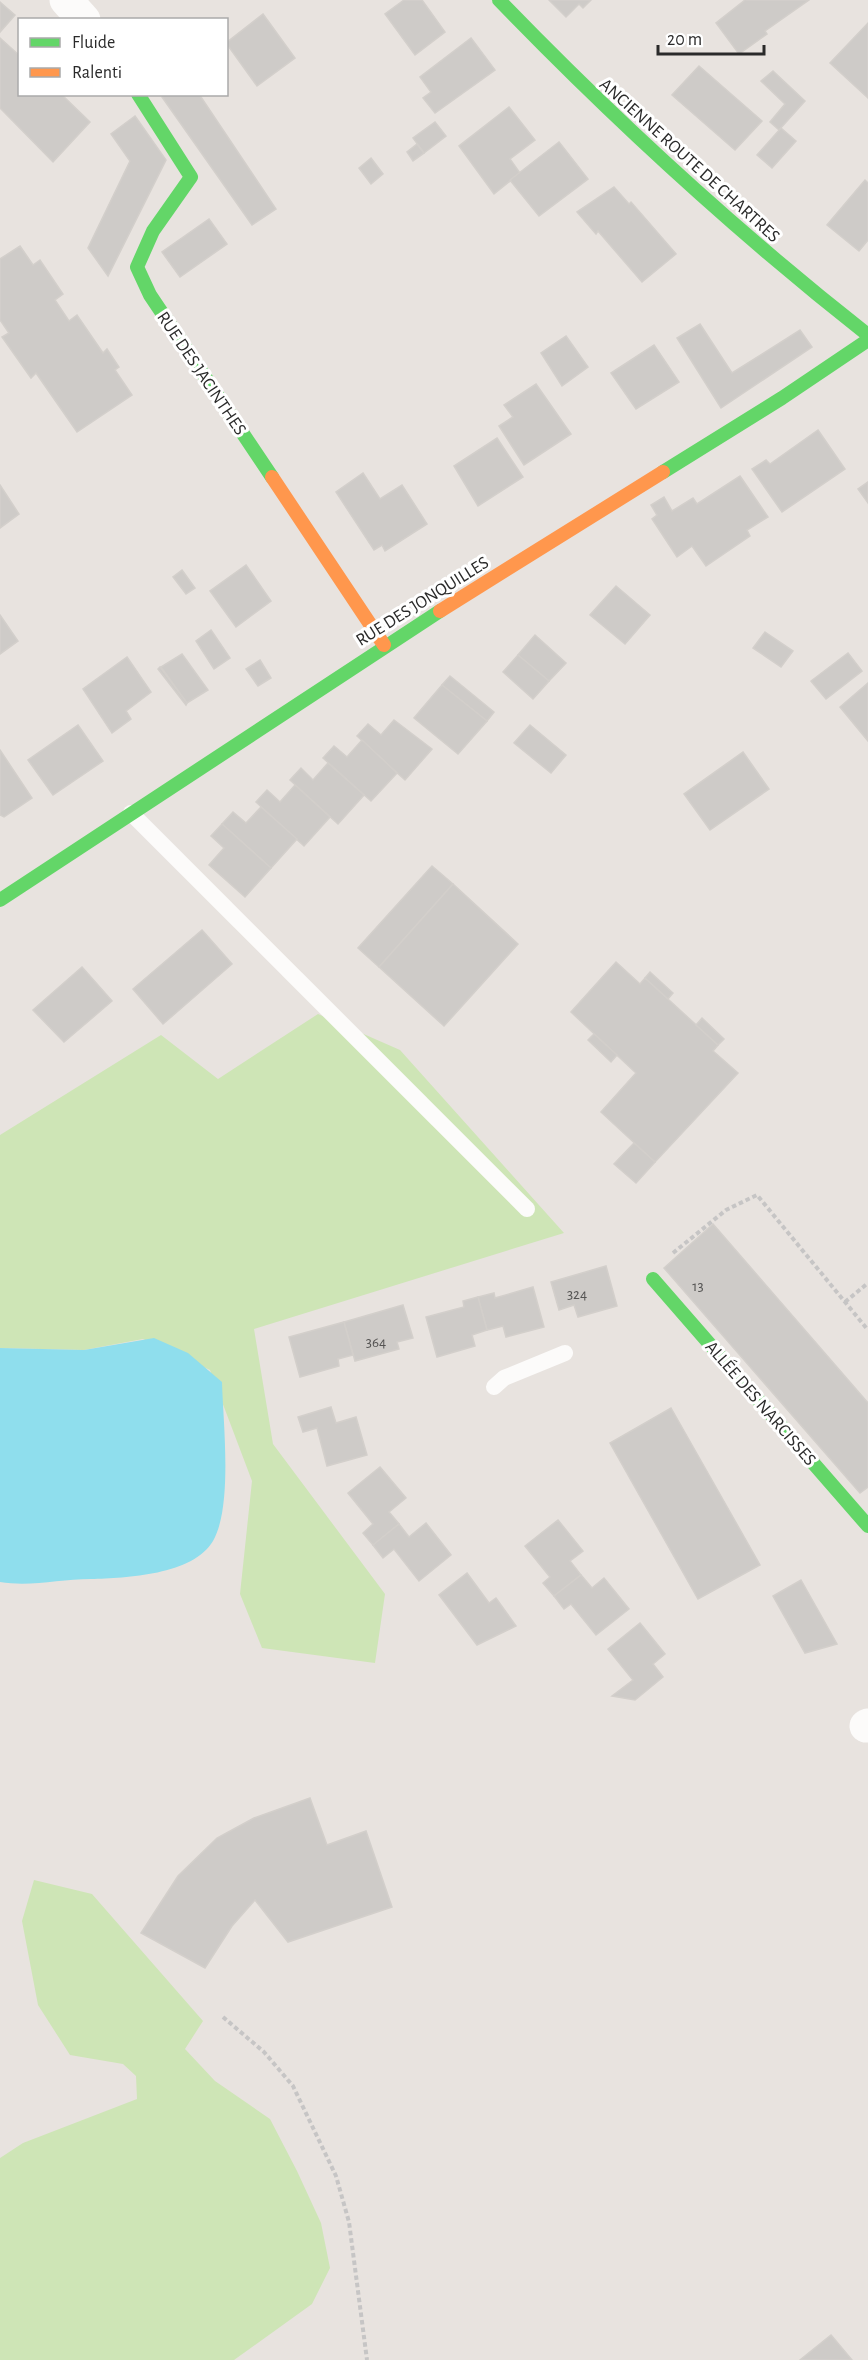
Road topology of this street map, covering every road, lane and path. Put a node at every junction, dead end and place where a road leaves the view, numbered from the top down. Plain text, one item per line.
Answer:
1 (66, 0) edge
2 (499, 0) edge
3 (82, 18) edge
4 (139, 96) edge
5 (868, 338) edge
6 (384, 645) junction
7 (131, 813) junction
8 (0, 900) edge
9 (527, 1209) dead end
10 (653, 1279) joint
11 (868, 1283) edge
12 (845, 1302) junction
13 (868, 1330) edge
14 (565, 1353) dead end
15 (494, 1387) dead end
16 (868, 1526) edge
17 (223, 2017) dead end
18 (367, 2360) edge

1 - 3 street
2 - 5 street, ANCIENNE ROUTE DE CHARTRES
4 - 6 street, RUE DES JACINTHES
5 - 6 street, RUE DES JONQUILLES
6 - 7 street, RUE DES JONQUILLES
7 - 8 street, RUE DES JONQUILLES
7 - 9 lane
10 - 12 path
10 - 16 street, ALLÉE DES NARCISSES
11 - 12 path
12 - 13 path
14 - 15 lane
17 - 18 path

